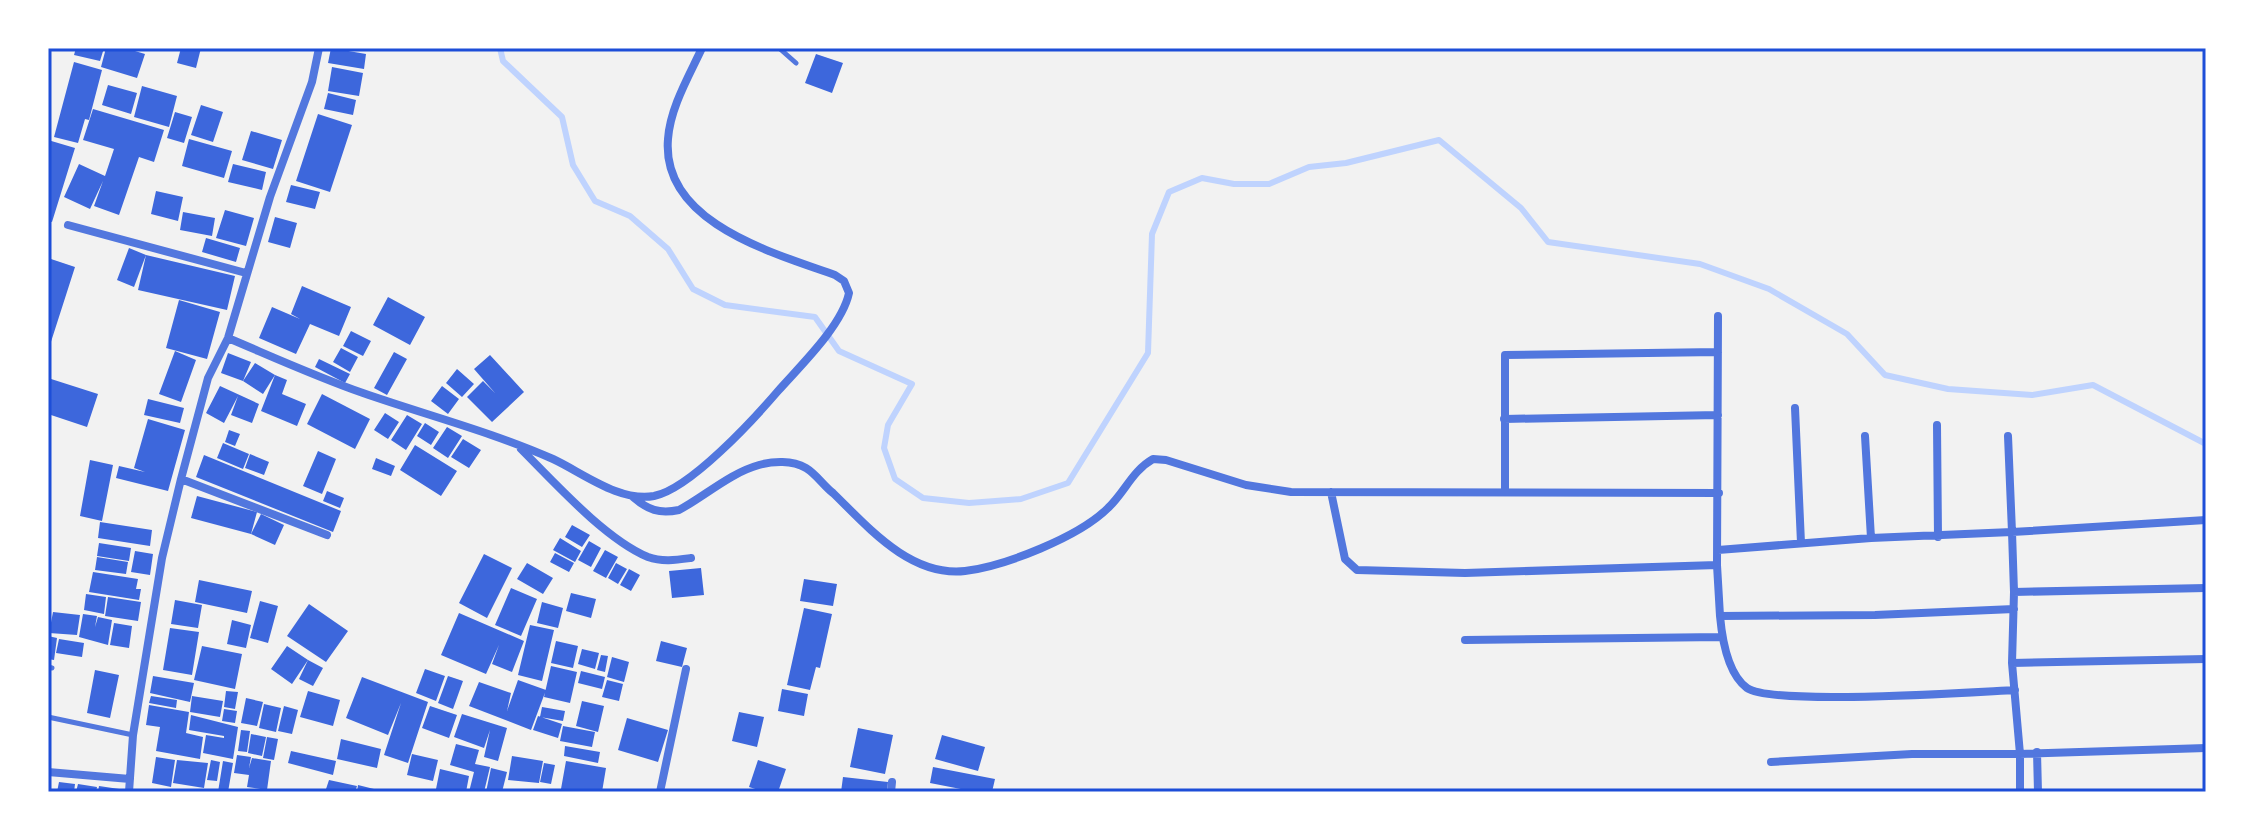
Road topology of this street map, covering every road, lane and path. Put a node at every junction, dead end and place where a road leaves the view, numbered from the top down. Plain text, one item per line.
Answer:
1 (319, 48) edge
2 (702, 48) edge
3 (779, 48) edge
4 (796, 63) dead end
5 (68, 225) dead end
6 (246, 273) junction
7 (1718, 316) dead end
8 (228, 338) junction
9 (1718, 352) junction
10 (1795, 408) dead end
11 (1718, 415) junction
12 (1504, 419) junction
13 (1937, 425) dead end
14 (1865, 436) dead end
15 (2008, 436) dead end
16 (517, 445) junction
17 (181, 479) junction
18 (1505, 491) junction
19 (1331, 492) junction
20 (1719, 493) junction
21 (633, 497) junction
22 (2206, 520) edge
23 (2012, 532) junction
24 (327, 535) dead end
25 (1938, 537) junction
26 (1871, 538) junction
27 (1801, 543) junction
28 (1718, 550) junction
29 (691, 558) dead end
30 (1717, 565) junction
31 (2206, 588) edge
32 (2014, 592) junction
33 (2014, 609) junction
34 (1720, 616) junction
35 (1722, 637) junction
36 (1465, 640) dead end
37 (2206, 659) edge
38 (2012, 663) junction
39 (686, 669) dead end
40 (2015, 690) junction
41 (48, 717) edge
42 (133, 735) junction
43 (2206, 748) edge
44 (2037, 752) junction
45 (2020, 754) junction
46 (1771, 762) dead end
47 (48, 772) edge
48 (130, 779) junction
49 (892, 782) dead end
50 (129, 792) edge
51 (660, 792) edge
52 (891, 792) edge
53 (2020, 792) edge
54 (2038, 792) edge

1 - 6 street
2 - 21 street
3 - 4 lane
5 - 6 street
6 - 8 street
7 - 9 street
8 - 16 street
8 - 17 street
9 - 11 street
9 - 12 street
10 - 27 street
11 - 12 street
11 - 20 street
12 - 18 street
13 - 25 street
14 - 26 street
15 - 23 street
16 - 21 street
16 - 29 street
17 - 24 street
17 - 42 street
18 - 19 street
18 - 20 street
19 - 21 street
19 - 30 street
20 - 28 street
22 - 23 street
23 - 25 street
23 - 32 street
25 - 26 street
26 - 27 street
27 - 28 street
28 - 30 street
30 - 34 street
31 - 32 street
32 - 33 street
33 - 34 street
33 - 38 street
34 - 35 street
35 - 36 street
35 - 40 street
37 - 38 street
38 - 40 street
39 - 51 street
40 - 45 street
41 - 42 lane
42 - 48 street
43 - 44 street
44 - 45 street
44 - 54 street
45 - 46 street
45 - 53 street
47 - 48 street
48 - 50 street
49 - 52 street

